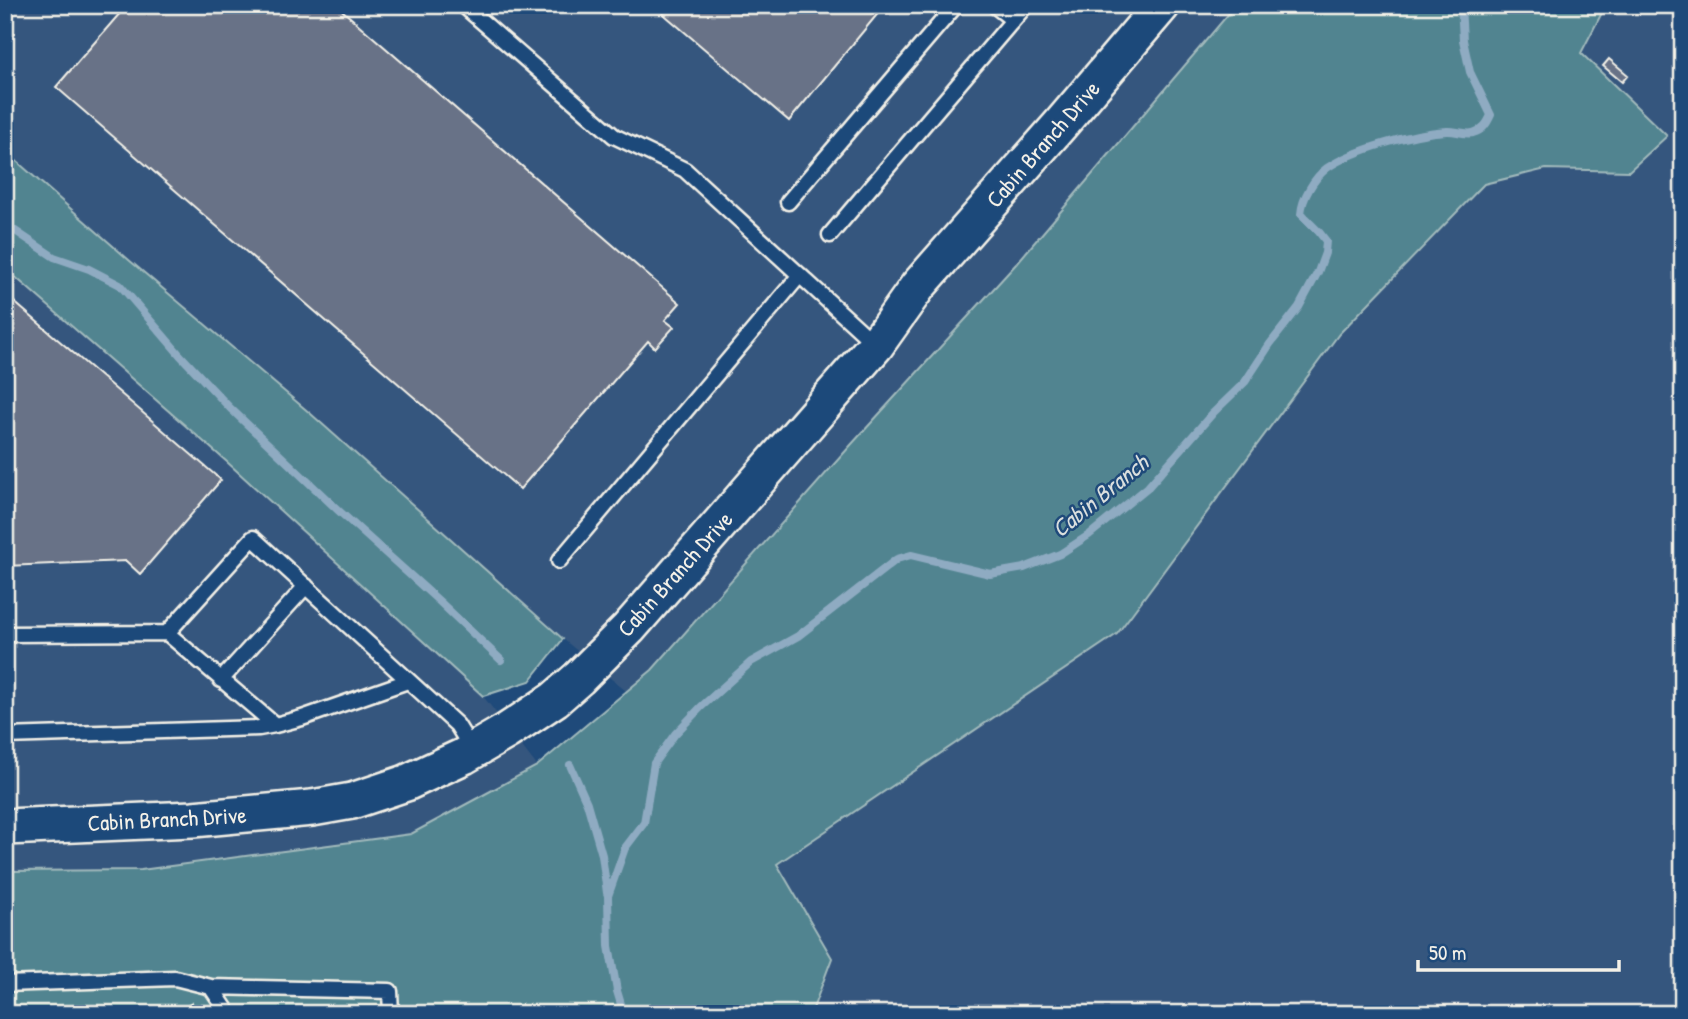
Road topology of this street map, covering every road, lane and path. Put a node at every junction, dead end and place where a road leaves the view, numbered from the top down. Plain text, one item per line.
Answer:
1 (463, 5) edge
2 (956, 5) edge
3 (994, 5) edge
4 (1026, 5) edge
5 (1162, 5) edge
6 (1013, 20) junction
7 (788, 202) dead end
8 (830, 236) dead end
9 (800, 275) junction
10 (876, 345) junction
11 (559, 561) dead end
12 (306, 586) junction
13 (167, 633) junction
14 (5, 634) edge
15 (221, 680) junction
16 (408, 681) junction
17 (275, 725) junction
18 (5, 736) edge
19 (473, 751) junction
20 (5, 827) edge
21 (5, 985) edge
22 (211, 986) junction
23 (229, 1014) edge
24 (391, 1014) edge

1 - 9 lane
2 - 7 lane
3 - 6 lane
4 - 6 lane
5 - 10 street, Cabin Branch Drive
6 - 8 lane
9 - 10 lane
9 - 11 lane
10 - 19 street, Cabin Branch Drive
12 - 13 lane
12 - 15 lane
12 - 16 lane
13 - 14 lane
13 - 15 lane
15 - 17 lane
16 - 17 lane
16 - 19 lane
17 - 18 lane
19 - 20 street, Cabin Branch Drive
21 - 22 lane
22 - 23 lane
22 - 24 lane

